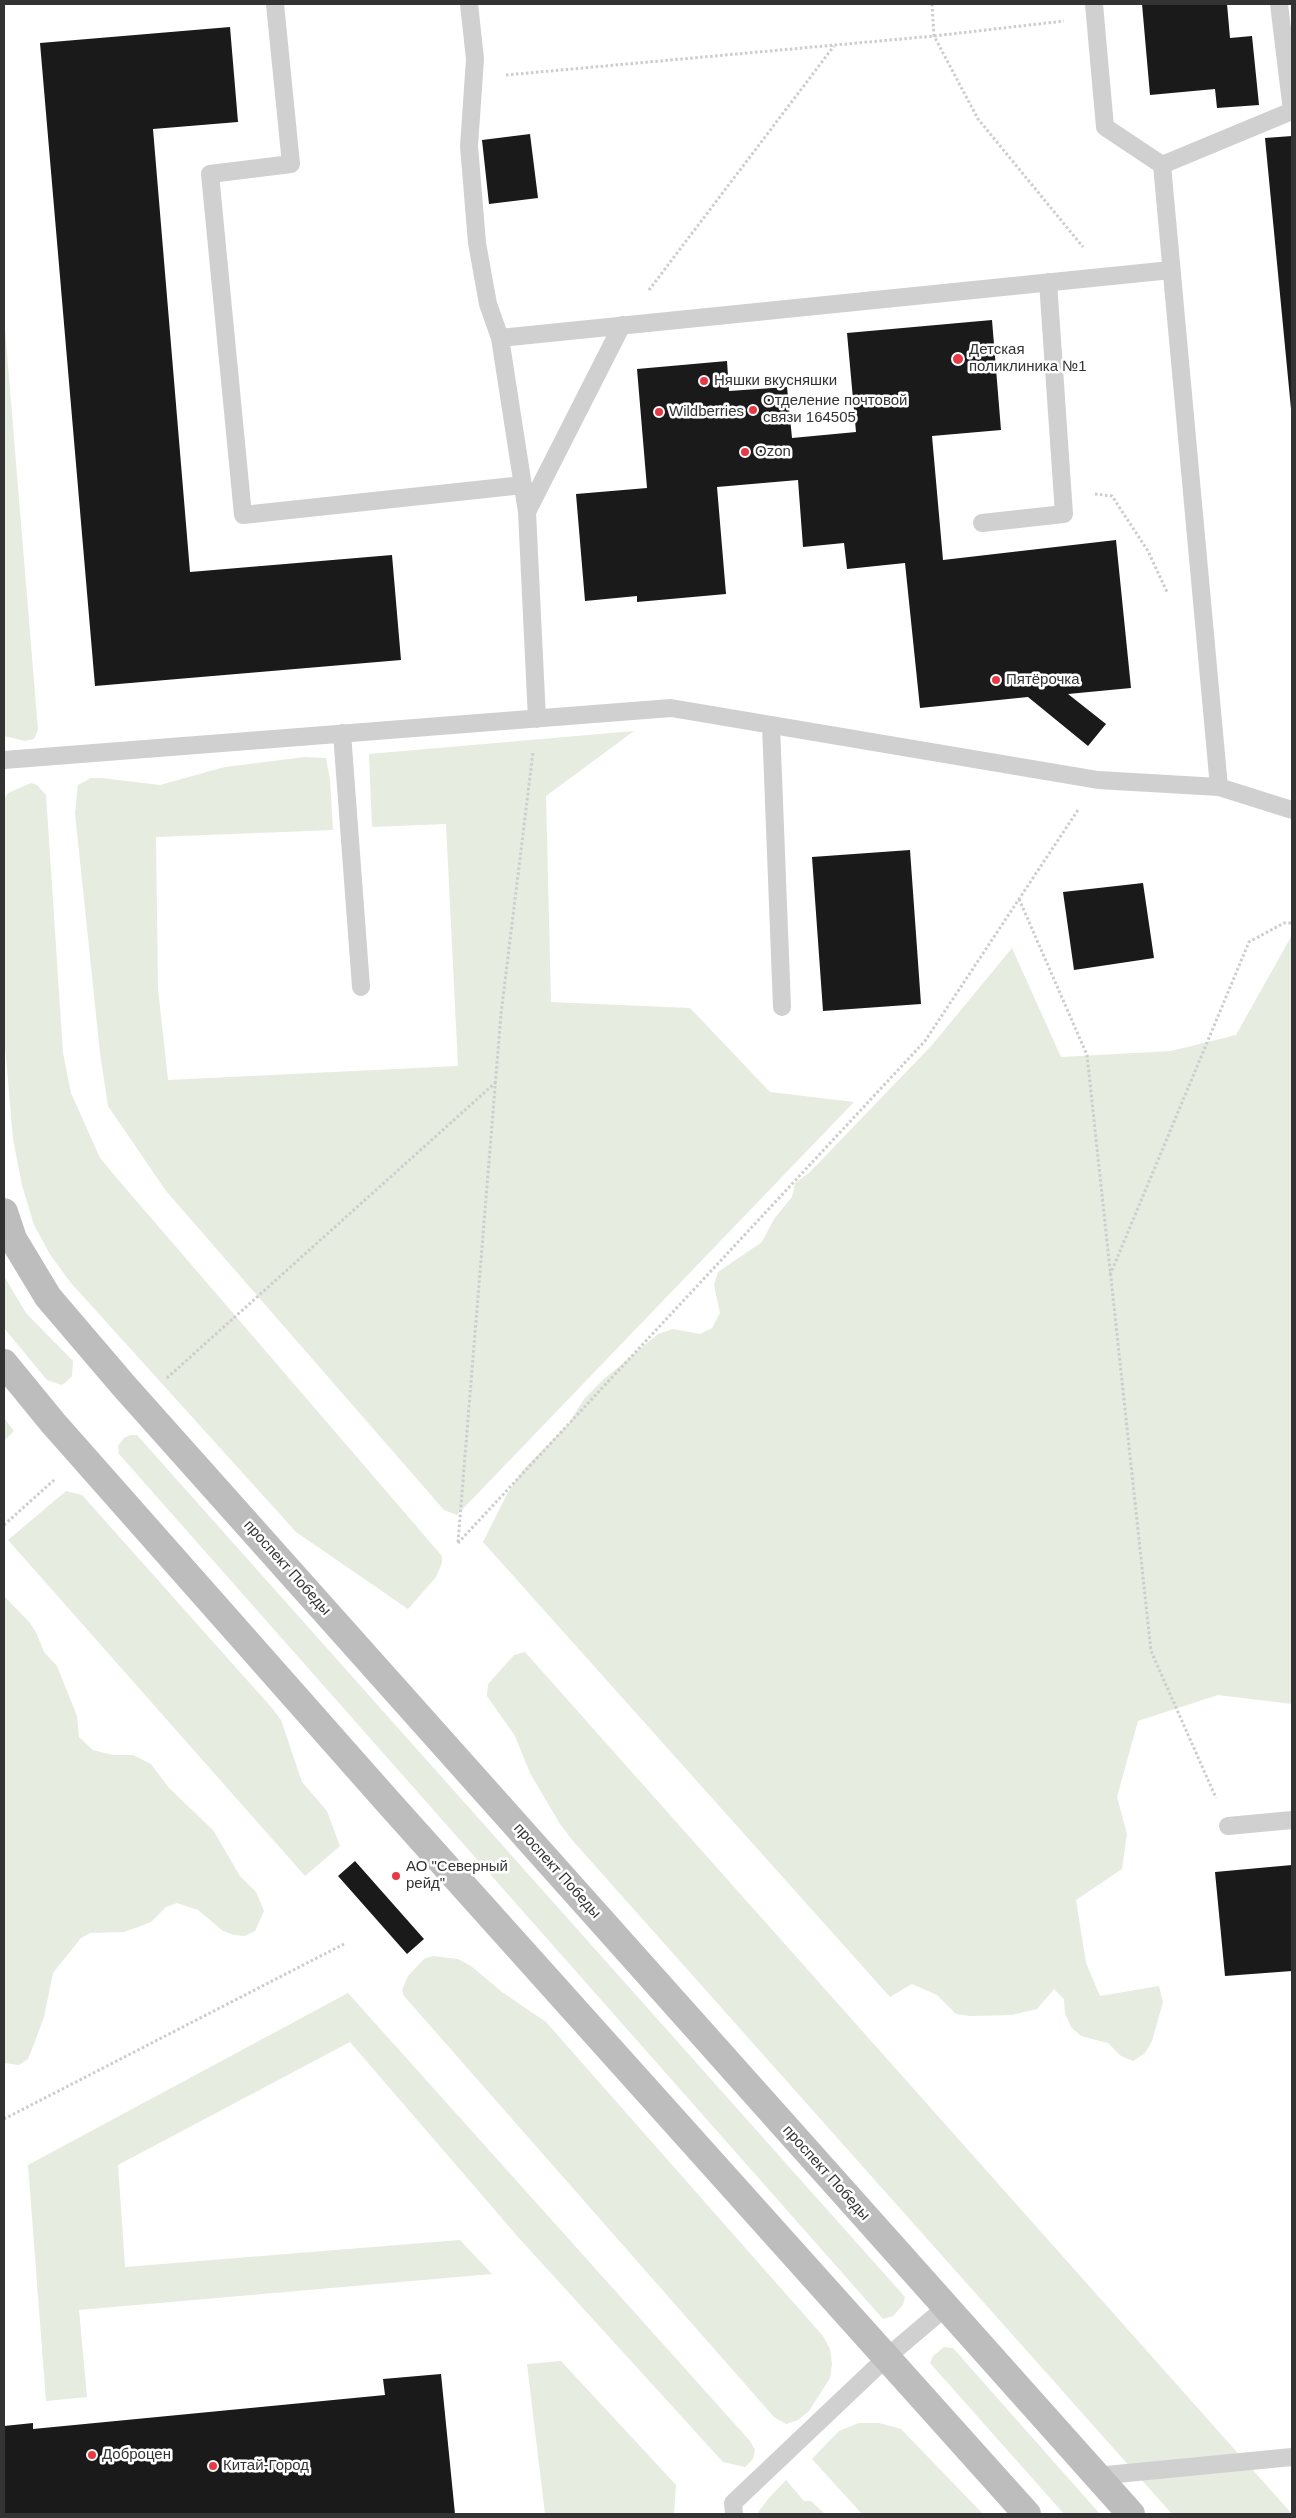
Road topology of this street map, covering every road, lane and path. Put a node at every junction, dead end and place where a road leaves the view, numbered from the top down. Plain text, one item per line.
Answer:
1 (275, 4) edge
2 (469, 4) edge
3 (932, 4) edge
4 (1279, 4) edge
5 (1094, 11) edge
6 (934, 36) junction
7 (834, 45) junction
8 (474, 78) junction
9 (1292, 111) edge
10 (1162, 165) junction
11 (1170, 270) junction
12 (1107, 276) junction
13 (1048, 282) junction
14 (622, 325) junction
15 (500, 338) junction
16 (523, 485) junction
17 (1062, 490) junction
18 (527, 512) junction
19 (982, 524) dead end
20 (1171, 600) dead end
21 (537, 719) junction
22 (771, 725) junction
23 (342, 733) junction
24 (4, 760) edge
25 (1098, 780) junction
26 (1219, 787) junction
27 (1292, 810) edge
28 (1019, 899) junction
29 (1292, 923) edge
30 (361, 987) dead end
31 (782, 1007) dead end
32 (495, 1082) junction
33 (4, 1212) edge
34 (1110, 1275) junction
35 (4, 1363) edge
36 (166, 1378) dead end
37 (56, 1478) dead end
38 (4, 1525) edge
39 (1292, 1820) edge
40 (1228, 1826) joint
41 (344, 1944) dead end
42 (4, 2119) edge
43 (946, 2307) junction
44 (887, 2357) junction
45 (1292, 2457) edge
46 (1096, 2476) junction
47 (734, 2514) edge
48 (1027, 2514) edge
49 (1131, 2514) edge

1 - 16 lane
2 - 8 lane
3 - 6 path
4 - 9 lane
5 - 6 path
5 - 10 lane
6 - 7 path
6 - 12 path
7 - 8 path
7 - 14 path
8 - 15 lane
9 - 10 lane
10 - 11 lane
11 - 12 lane
11 - 26 lane
12 - 13 lane
13 - 14 lane
13 - 17 lane
14 - 15 lane
14 - 18 lane
15 - 16 lane
16 - 18 lane
17 - 19 lane
17 - 20 path
18 - 21 lane
21 - 22 lane
21 - 23 lane
21 - 32 path
22 - 25 lane
22 - 31 lane
23 - 24 lane
23 - 30 lane
25 - 26 lane
25 - 28 path
26 - 27 lane
28 - 32 path
28 - 34 path
29 - 34 path
32 - 36 path
33 - 43 main road, проспект Победы
34 - 40 path
35 - 44 main road
37 - 38 path
39 - 40 lane
41 - 42 path
43 - 44 lane
43 - 46 main road, проспект Победы
44 - 47 lane
44 - 48 main road
45 - 46 lane
46 - 49 main road, проспект Победы

